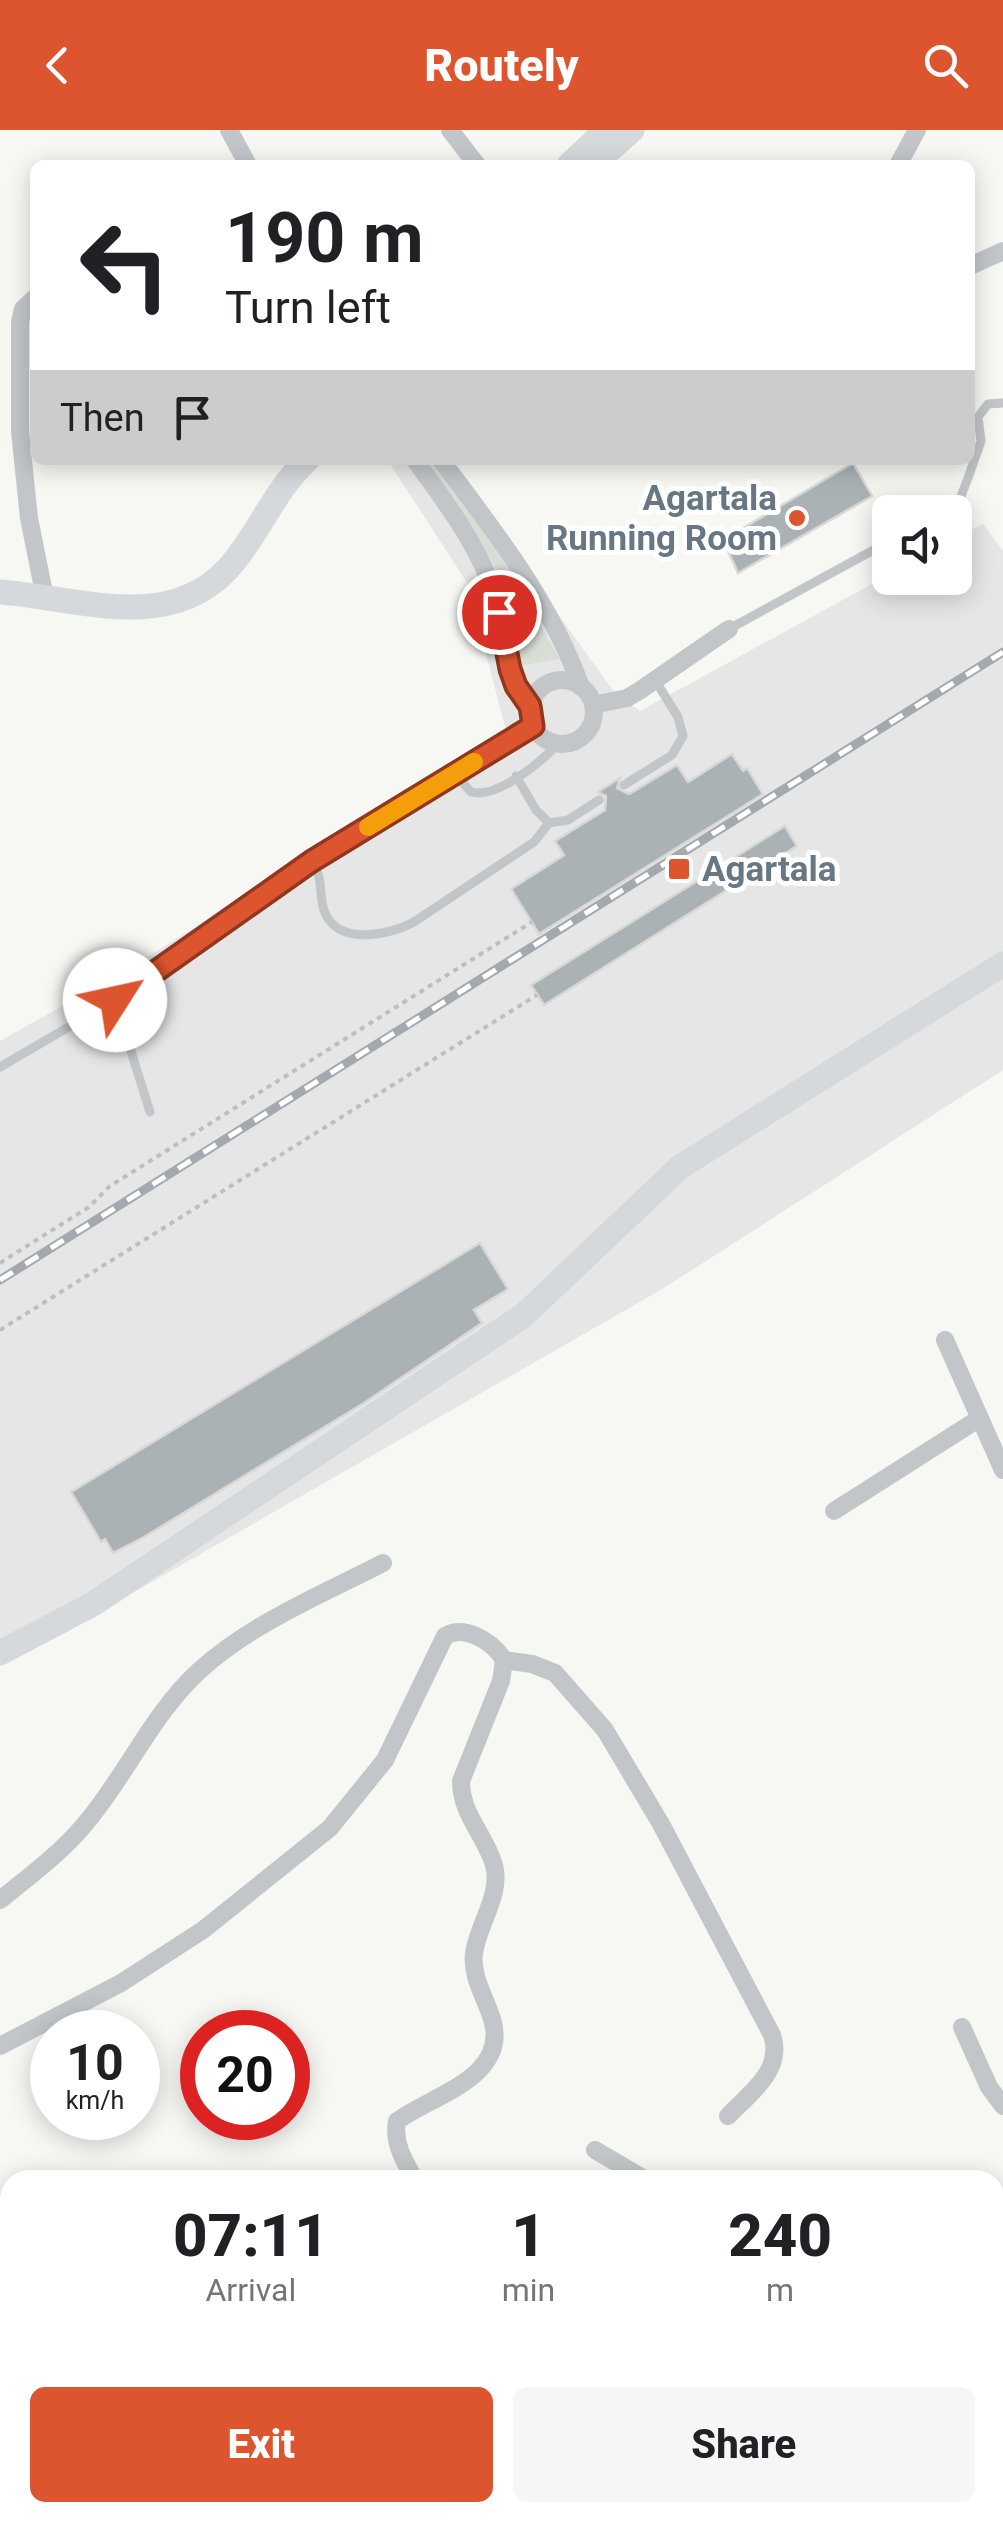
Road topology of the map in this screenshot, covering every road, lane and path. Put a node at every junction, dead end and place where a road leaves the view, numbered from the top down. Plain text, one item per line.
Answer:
1 (230, 130) edge
2 (450, 130) edge
3 (606, 130) edge
4 (632, 130) edge
5 (917, 130) edge
6 (245, 160) edge
7 (473, 160) edge
8 (574, 160) edge
9 (599, 160) edge
10 (901, 160) edge
11 (1003, 251) edge
12 (975, 264) edge
13 (30, 303) edge
14 (1003, 404) edge
15 (975, 458) edge
16 (302, 465) edge
17 (418, 465) edge
18 (445, 465) edge
19 (973, 465) edge
20 (961, 495) edge
21 (872, 551) edge
22 (0, 592) edge
23 (45, 598) junction
24 (729, 629) joint
25 (655, 680) junction
26 (582, 687) junction
27 (593, 705) junction
28 (530, 706) junction
29 (533, 726) junction
30 (556, 744) junction
31 (455, 774) junction
32 (516, 776) junction
33 (624, 785) dead end
34 (600, 800) dead end
35 (550, 823) junction
36 (312, 861) junction
37 (532, 922) dead end
38 (1003, 964) edge
39 (537, 995) dead end
40 (115, 1000) junction
41 (0, 1067) edge
42 (150, 1112) dead end
43 (0, 1264) edge
44 (0, 1330) edge
45 (945, 1340) dead end
46 (980, 1418) junction
47 (1003, 1470) edge
48 (834, 1511) dead end
49 (382, 1564) dead end
50 (0, 1654) edge
51 (504, 1660) junction
52 (0, 1900) edge
53 (962, 2027) dead end
54 (0, 2046) edge
55 (1003, 2106) edge
56 (728, 2116) dead end
57 (595, 2150) dead end
58 (410, 2170) edge
59 (629, 2170) edge

1 - 6 street
2 - 7 street
3 - 8 street
4 - 9 street
5 - 10 street
11 - 12 street
13 - 23 street
14 - 15 lane
16 - 23 street
17 - 28 street
18 - 26 street
19 - 20 lane
21 - 24 lane
22 - 23 street
24 - 25 street
25 - 27 street
25 - 33 lane
26 - 27 street
26 - 28 street
27 - 30 street
28 - 29 street
29 - 30 street
29 - 31 lane
30 - 32 lane
31 - 32 lane
31 - 36 lane
32 - 35 lane
34 - 35 lane
35 - 36 lane
36 - 40 lane
37 - 43 path
38 - 50 street
39 - 44 path
40 - 41 lane
40 - 42 lane
45 - 46 street
46 - 47 street
46 - 48 street
49 - 52 street
51 - 54 street
51 - 56 street
51 - 58 street
53 - 55 street
57 - 59 street

